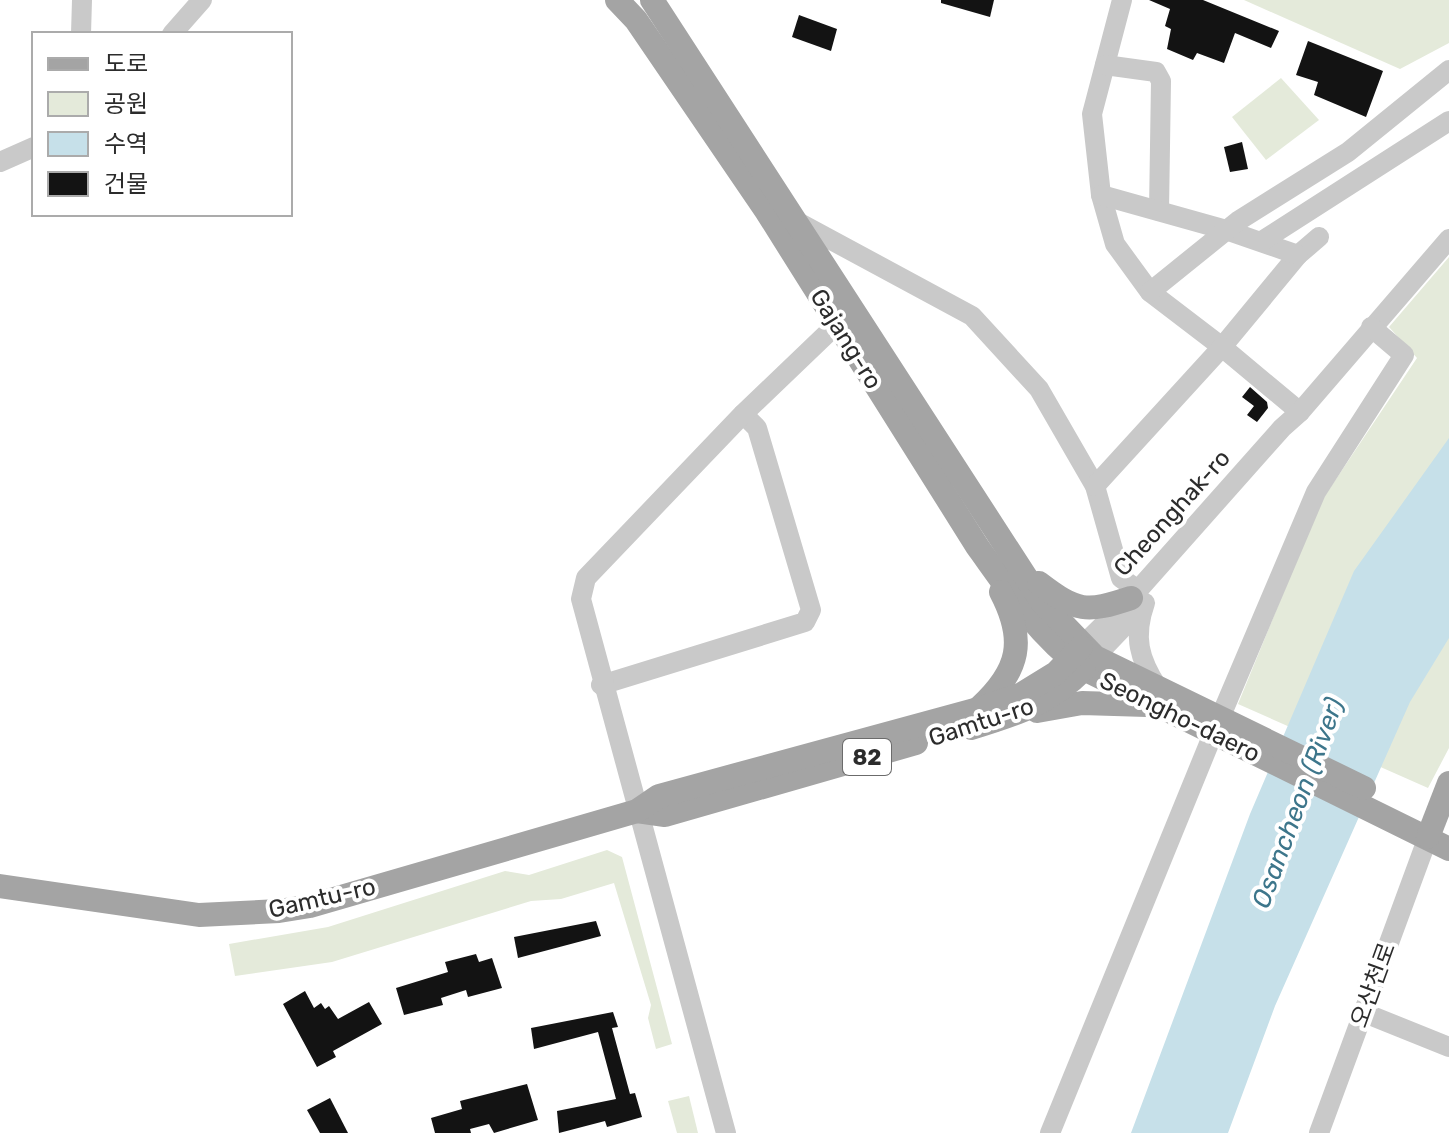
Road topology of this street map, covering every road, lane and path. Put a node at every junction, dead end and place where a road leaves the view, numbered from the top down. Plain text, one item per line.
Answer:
1 (82, 0) edge
2 (202, 0) edge
3 (617, 0) edge
4 (1122, 0) edge
5 (656, 1) edge
6 (636, 20) junction
7 (81, 32) edge
8 (174, 32) edge
9 (1105, 65) junction
10 (1449, 70) edge
11 (1449, 121) edge
12 (32, 148) edge
13 (0, 162) edge
14 (1101, 195) junction
15 (1159, 211) junction
16 (796, 221) junction
17 (1226, 230) junction
18 (1319, 237) dead end
19 (1449, 239) edge
20 (1262, 241) junction
21 (1298, 255) junction
22 (1150, 292) junction
23 (837, 324) junction
24 (1371, 327) junction
25 (1222, 347) junction
26 (1300, 412) junction
27 (743, 414) junction
28 (1095, 486) junction
29 (977, 546) junction
30 (1008, 551) junction
31 (1138, 597) junction
32 (1083, 658) junction
33 (601, 685) junction
34 (1156, 697) junction
35 (978, 709) junction
36 (1011, 716) junction
37 (1223, 729) junction
38 (1449, 783) edge
39 (637, 811) junction
40 (1433, 831) edge
41 (0, 886) edge
42 (1362, 1012) junction
43 (1449, 1047) edge
44 (726, 1133) edge
45 (1050, 1133) edge
46 (1319, 1133) edge

1 - 7 street
2 - 8 street
3 - 6 main road, Gajang-ro
4 - 9 street
5 - 6 street
5 - 16 main road, Gajang-ro
6 - 23 main road, Gajang-ro
9 - 14 street
9 - 15 street
10 - 17 street
11 - 20 street
12 - 13 street
14 - 15 street
14 - 22 street
15 - 17 street
16 - 28 street
16 - 30 main road, Gajang-ro
17 - 20 street
17 - 22 street
18 - 21 street
19 - 24 street, Cheonghak-ro
20 - 21 street
21 - 25 street
22 - 25 street
23 - 27 street
23 - 29 main road, Gajang-ro
24 - 26 street, Cheonghak-ro
24 - 37 street
25 - 26 street
25 - 28 street
26 - 31 street, Cheonghak-ro
27 - 33 street
27 - 33 street
28 - 31 street
29 - 32 main road, Gajang-ro
29 - 35 main road
30 - 31 main road
30 - 32 main road, Gajang-ro
31 - 32 street, Cheonghak-ro
31 - 34 street
32 - 34 main road, Seongho-daero
32 - 35 main road, Gamtu-ro
32 - 36 main road, Gamtu-ro / 82
33 - 39 street
34 - 36 main road
34 - 37 main road, Seongho-daero
35 - 39 main road, Gamtu-ro
36 - 39 main road, Gamtu-ro / 82
37 - 40 main road, Seongho-daero
37 - 45 street
38 - 40 main road, 오산천로
39 - 41 main road, Gamtu-ro
39 - 44 street
40 - 42 street, 오산천로
42 - 43 street
42 - 46 street, 오산천로

